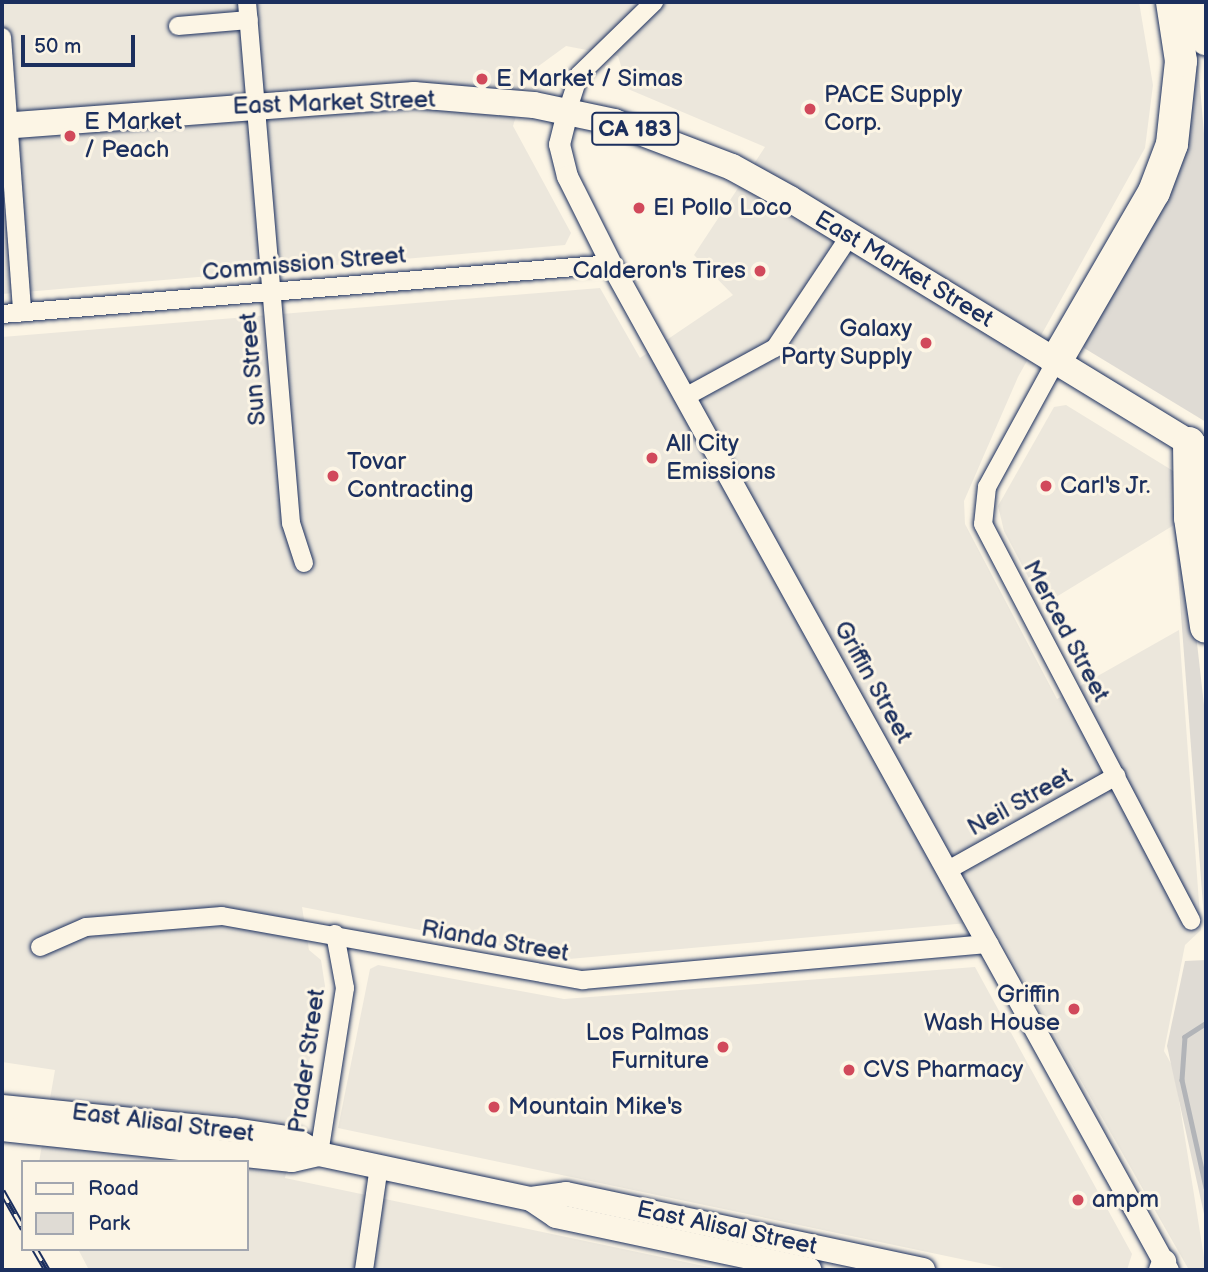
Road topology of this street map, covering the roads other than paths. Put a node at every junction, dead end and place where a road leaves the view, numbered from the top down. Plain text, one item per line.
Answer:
1 (247, 2) edge
2 (654, 2) edge
3 (1172, 2) edge
4 (1199, 2) edge
5 (249, 20) junction
6 (178, 26) dead end
7 (2, 37) edge
8 (1206, 39) edge
9 (256, 104) junction
10 (567, 112) junction
11 (5, 126) edge
12 (849, 237) junction
13 (611, 264) junction
14 (271, 292) junction
15 (22, 312) junction
16 (2, 314) edge
17 (1056, 361) junction
18 (685, 397) junction
19 (1198, 448) edge
20 (304, 563) dead end
21 (1206, 627) edge
22 (1116, 776) junction
23 (948, 870) junction
24 (1191, 920) dead end
25 (335, 934) junction
26 (989, 944) junction
27 (40, 947) dead end
28 (2, 1107) edge
29 (2, 1129) edge
30 (318, 1154) junction
31 (379, 1166) junction
32 (766, 1256) edge
33 (1164, 1268) edge
34 (364, 1270) edge
35 (809, 1270) edge
36 (923, 1270) edge

1 - 5 street, Sun Street
2 - 10 street
3 - 17 highway
4 - 8 highway
5 - 6 street
5 - 9 street, Sun Street
7 - 11 street
9 - 10 main road, East Market Street / CA 183
9 - 11 main road, East Market Street / CA 183
9 - 14 street, Sun Street
10 - 12 main road, East Market Street / CA 183
10 - 13 street, Griffin Street
11 - 15 street
12 - 17 main road, East Market Street / CA 183
12 - 18 street
13 - 14 street, Commission Street
13 - 18 street, Griffin Street
14 - 15 street, Commission Street
14 - 20 street, Sun Street
15 - 16 street, Commission Street
17 - 19 main road, East Market Street / CA 183
17 - 22 street, Merced Street
18 - 23 street, Griffin Street
19 - 21 highway
22 - 23 street, Neil Street
22 - 24 street, Merced Street
23 - 26 street, Griffin Street
25 - 26 street, Rianda Street
25 - 27 street, Rianda Street
25 - 30 street, Prader Street
26 - 33 street, Griffin Street
28 - 30 main road, East Alisal Street
29 - 30 main road, East Alisal Street
30 - 31 main road, East Alisal Street
31 - 32 main road, East Alisal Street
31 - 34 street
32 - 35 main road, East Alisal Street
32 - 36 main road, East Alisal Street

